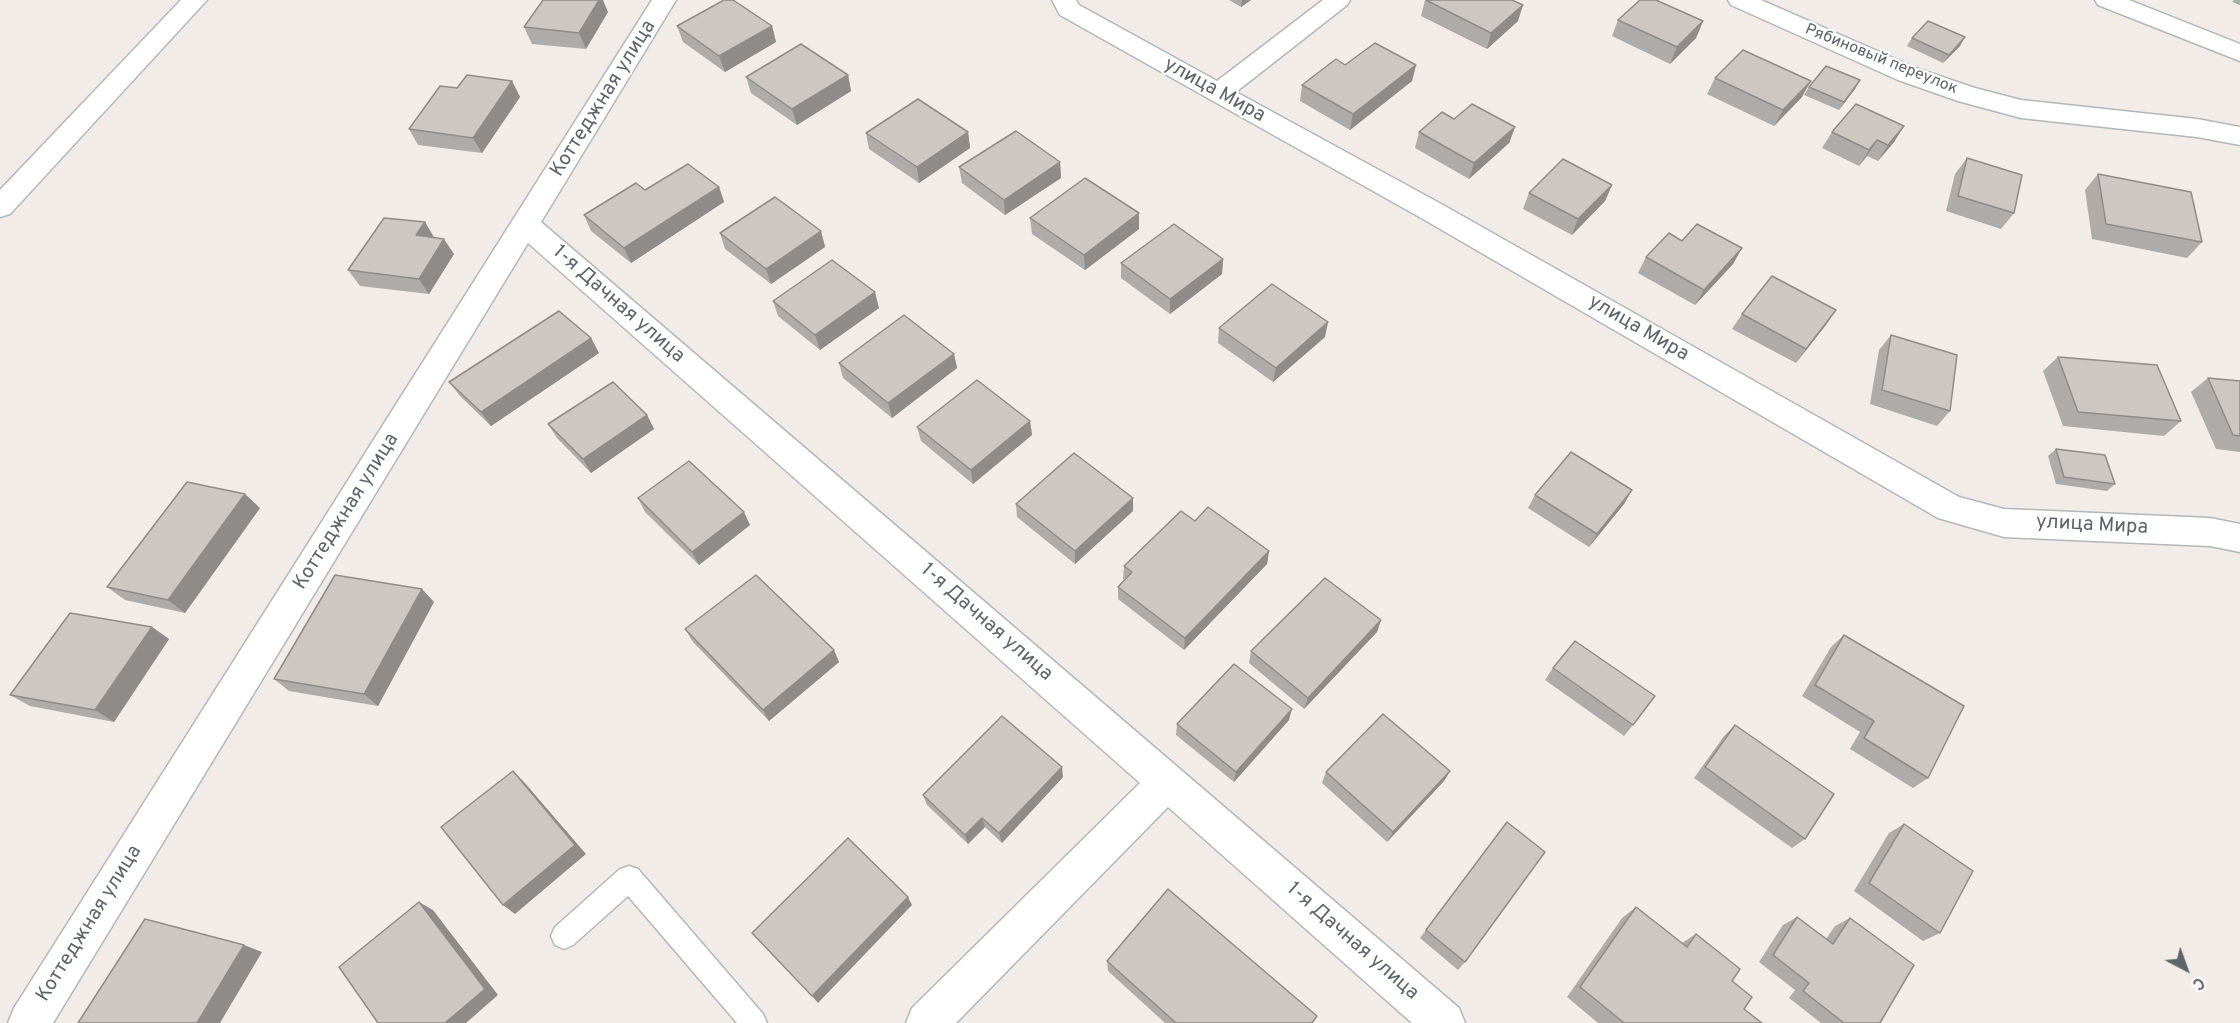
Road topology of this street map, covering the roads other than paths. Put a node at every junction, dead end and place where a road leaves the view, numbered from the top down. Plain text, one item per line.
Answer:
1 (195, 0) edge
2 (664, 0) edge
3 (1338, 0) edge
4 (1740, 0) edge
5 (2107, 0) edge
6 (1066, 5) edge
7 (2240, 53) edge
8 (1218, 93) junction
9 (2240, 135) edge
10 (0, 207) edge
11 (526, 225) junction
12 (2240, 538) edge
13 (1168, 781) junction
14 (564, 936) dead end
15 (29, 1023) edge
16 (754, 1023) edge
17 (927, 1023) edge
18 (1444, 1023) edge

1 - 10 street
2 - 11 street, Коттеджная улица
3 - 8 street
4 - 9 street, Рябиновый переулок
5 - 7 street
6 - 8 street, улица Мира
8 - 12 street, улица Мира
11 - 13 street, 1-я Дачная улица
11 - 15 street, Коттеджная улица
13 - 17 street
13 - 18 street, 1-я Дачная улица
14 - 16 lane

